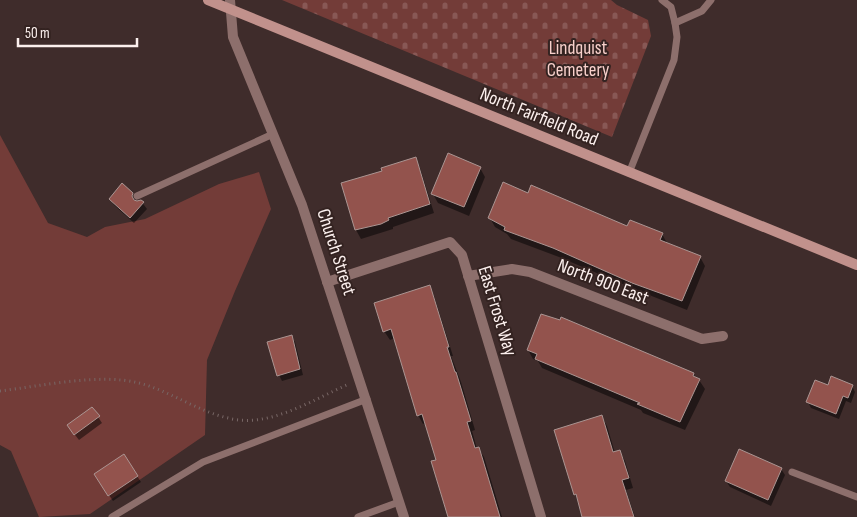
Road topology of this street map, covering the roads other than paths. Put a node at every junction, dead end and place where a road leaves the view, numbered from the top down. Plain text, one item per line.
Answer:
1 (208, 0) edge
2 (662, 0) edge
3 (711, 0) edge
4 (230, 5) edge
5 (675, 23) junction
6 (273, 134) junction
7 (629, 173) junction
8 (137, 196) dead end
9 (857, 265) edge
10 (468, 276) junction
11 (327, 282) junction
12 (723, 336) dead end
13 (367, 399) junction
14 (792, 472) dead end
15 (857, 497) edge
16 (399, 502) junction
17 (112, 517) edge
18 (358, 517) edge
19 (404, 517) edge
20 (541, 517) edge

1 - 4 main road, North Fairfield Road
2 - 5 lane
3 - 5 lane
4 - 6 street, Church Street
4 - 7 main road, North Fairfield Road
5 - 7 lane
6 - 8 lane
6 - 11 street, Church Street
7 - 9 main road, North Fairfield Road
10 - 11 street, East Frost Way
10 - 12 street, North 900 East
10 - 20 street, East Frost Way
11 - 13 street, Church Street
13 - 16 street, Church Street
13 - 17 lane
14 - 15 lane
16 - 18 lane
16 - 19 street, Church Street

